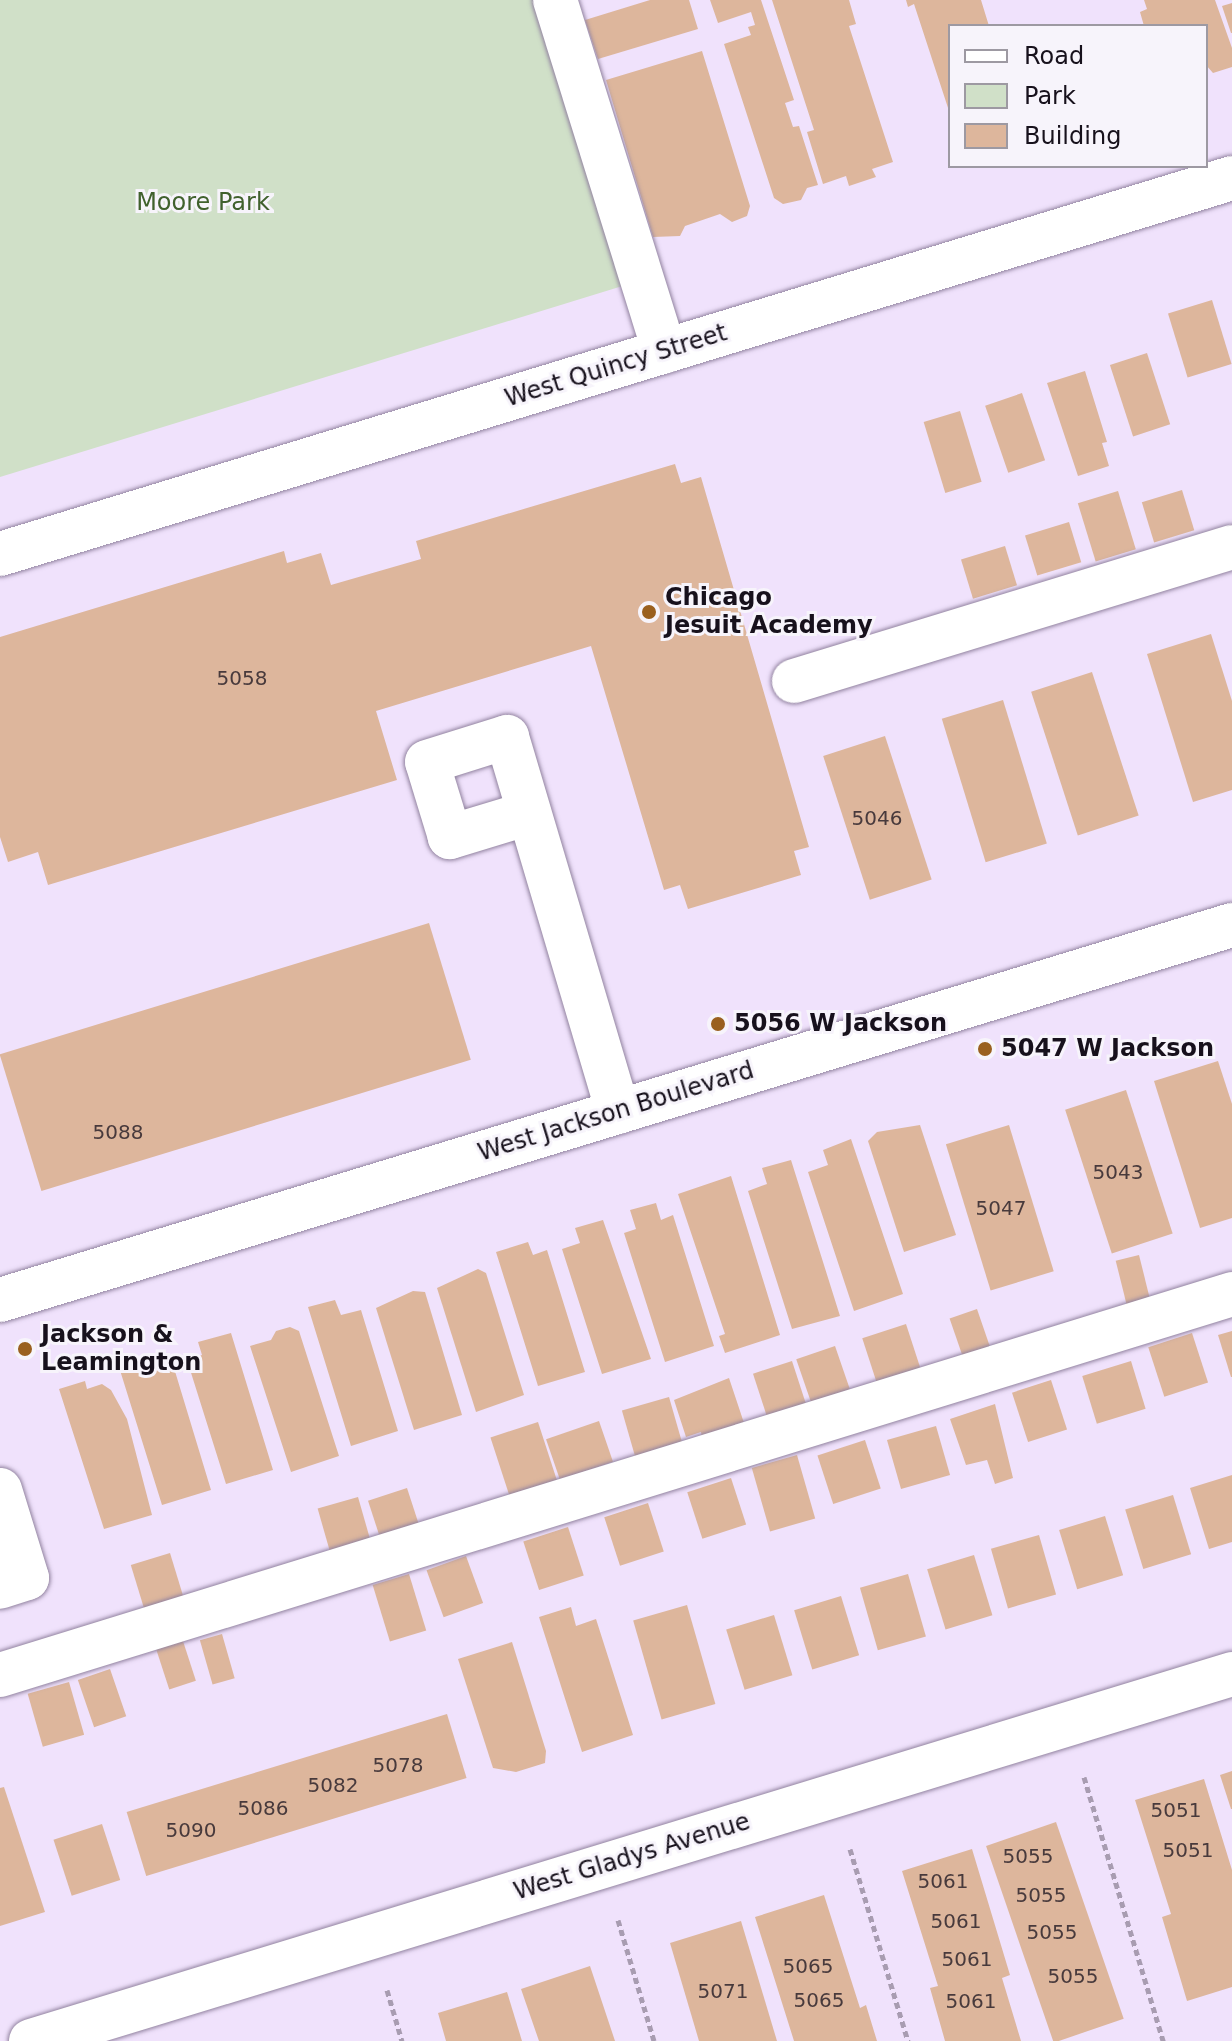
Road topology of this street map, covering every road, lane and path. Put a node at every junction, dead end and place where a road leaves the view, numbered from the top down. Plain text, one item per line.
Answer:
1 (560, 1) edge
2 (1232, 178) edge
3 (664, 351) junction
4 (1232, 547) edge
5 (0, 554) edge
6 (794, 681) dead end
7 (529, 813) dead end
8 (1232, 925) edge
9 (618, 1112) junction
10 (1232, 1294) edge
11 (0, 1300) edge
12 (0, 1490) edge
13 (0, 1587) edge
14 (1232, 1674) edge
15 (0, 1675) edge
16 (1084, 1777) dead end
17 (850, 1849) dead end
18 (618, 1920) dead end
19 (387, 1990) dead end
20 (31, 2041) edge
21 (402, 2041) edge
22 (654, 2041) edge
23 (908, 2041) edge
24 (1163, 2041) edge

1 - 3 street
2 - 3 street, West Quincy Street
3 - 5 street, West Quincy Street
4 - 6 street
7 - 9 street
8 - 9 street, West Jackson Boulevard
9 - 11 street, West Jackson Boulevard
10 - 15 street
12 - 13 street
14 - 20 street, West Gladys Avenue
16 - 24 path
17 - 23 path
18 - 22 path
19 - 21 path

